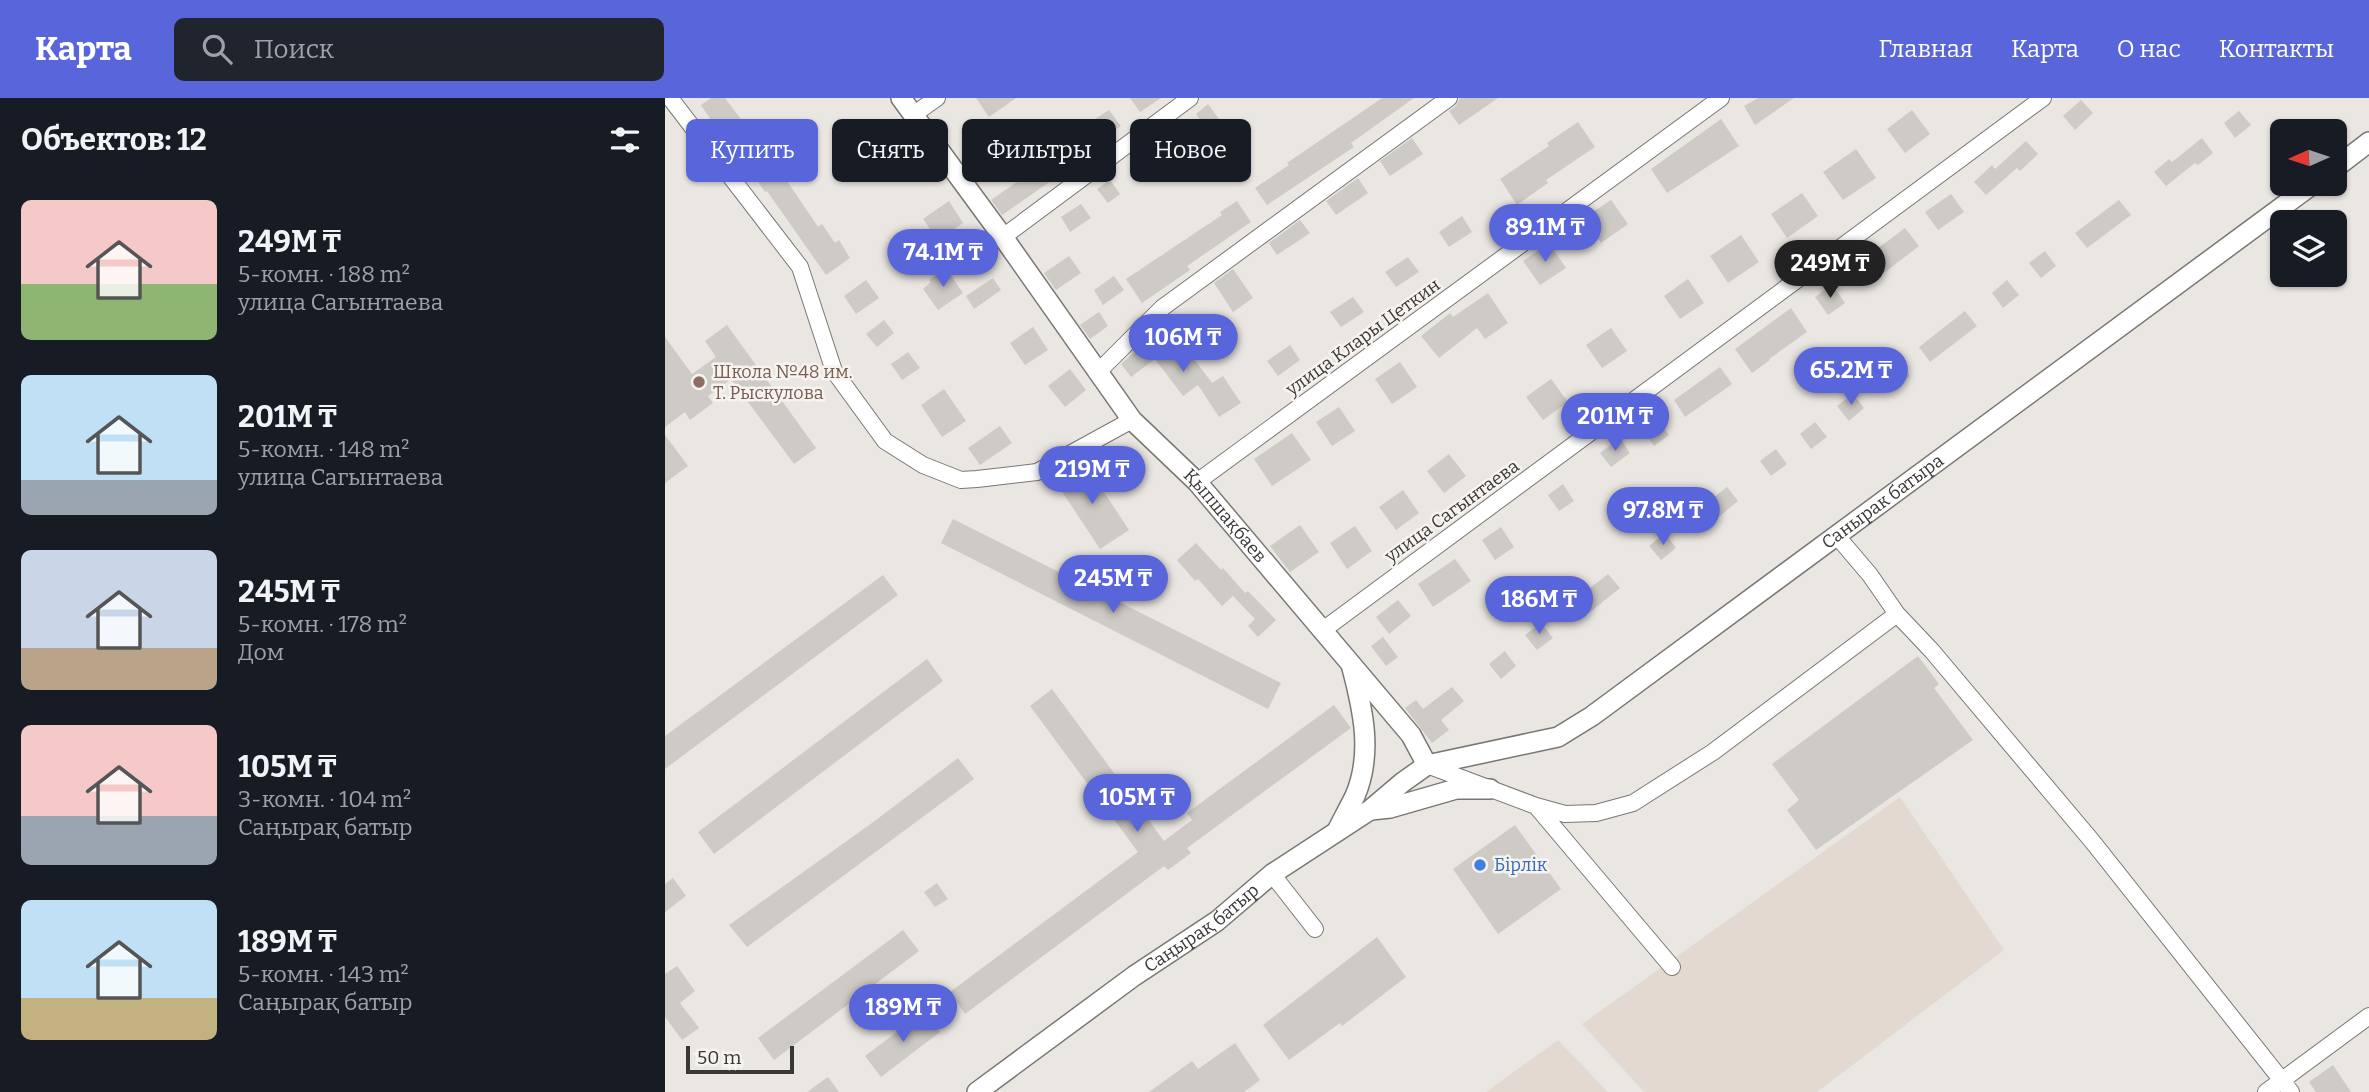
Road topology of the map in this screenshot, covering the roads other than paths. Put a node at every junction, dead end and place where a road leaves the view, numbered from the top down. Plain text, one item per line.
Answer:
1 (670, 98) edge
2 (901, 98) edge
3 (937, 98) edge
4 (1190, 98) edge
5 (1449, 98) edge
6 (1721, 98) edge
7 (2043, 98) edge
8 (913, 116) junction
9 (2369, 142) edge
10 (2347, 159) edge
11 (2297, 196) edge
12 (1003, 237) junction
13 (1097, 373) junction
14 (1132, 420) junction
15 (1197, 482) junction
16 (1836, 535) junction
17 (1896, 614) junction
18 (1323, 630) junction
19 (1351, 664) junction
20 (1427, 765) junction
21 (1490, 789) junction
22 (1536, 806) junction
23 (1370, 810) junction
24 (1337, 831) junction
25 (1272, 874) junction
26 (1315, 929) dead end
27 (1672, 967) dead end
28 (2369, 1016) edge
29 (2286, 1086) edge
30 (977, 1092) edge
31 (2266, 1092) edge

1 - 14 street
2 - 8 street, Қыпшақбаев
3 - 8 street
4 - 12 street
5 - 13 street
6 - 15 street, улица Клары Цеткин
7 - 18 street, улица Сагынтаева
8 - 12 street, Қыпшақбаев
9 - 10 street
11 - 16 street, Санырак батыра
12 - 13 street, Қыпшақбаев
13 - 14 street, Қыпшақбаев
14 - 15 street, Қыпшақбаев
15 - 18 street, Қыпшақбаев
16 - 17 street
16 - 20 street, Санырак батыра
17 - 22 street
17 - 29 street
18 - 19 street, Қыпшақбаев
19 - 20 street, Қыпшақбаев
19 - 24 street
20 - 21 street
20 - 23 street, Саңырақ батыр
21 - 22 street
21 - 23 street
22 - 27 street
23 - 24 street, Саңырақ батыр
24 - 25 street, Саңырақ батыр
25 - 26 street
25 - 30 street, Саңырақ батыр
28 - 29 street
29 - 31 street

